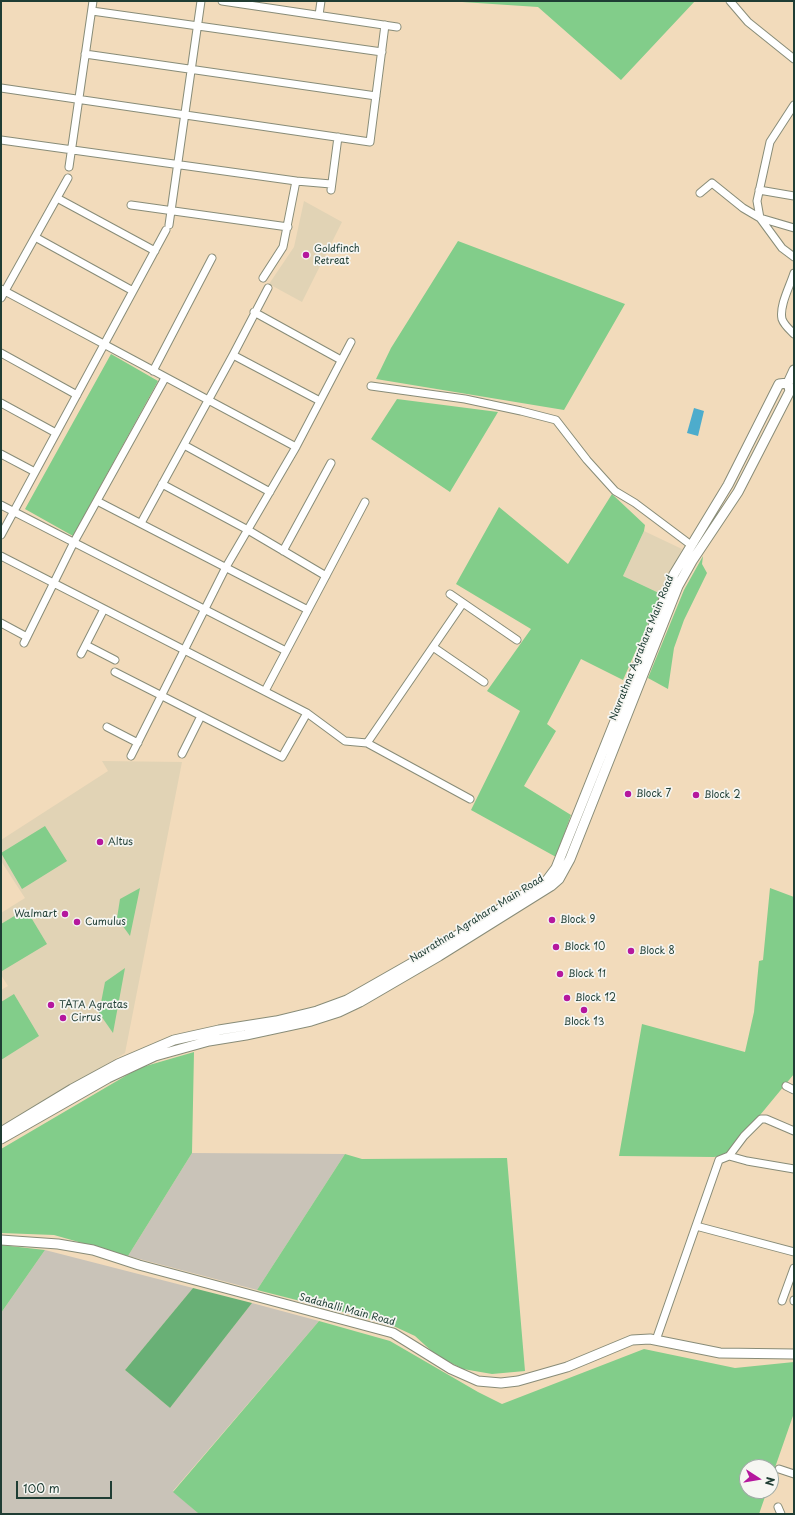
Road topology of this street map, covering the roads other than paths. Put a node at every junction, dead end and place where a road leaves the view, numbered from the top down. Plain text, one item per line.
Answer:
1 (93, 1) edge
2 (201, 1) edge
3 (222, 1) edge
4 (321, 1) edge
5 (730, 1) edge
6 (92, 11) junction
7 (319, 15) junction
8 (385, 25) junction
9 (198, 26) junction
10 (397, 27) dead end
11 (382, 52) junction
12 (85, 54) junction
13 (794, 59) edge
14 (191, 70) junction
15 (1, 88) edge
16 (376, 96) junction
17 (78, 100) junction
18 (794, 105) edge
19 (184, 115) junction
20 (338, 137) junction
21 (1, 140) edge
22 (71, 149) junction
23 (176, 164) junction
24 (68, 167) dead end
25 (68, 178) dead end
26 (296, 181) junction
27 (759, 190) junction
28 (700, 193) dead end
29 (794, 196) edge
30 (56, 198) junction
31 (131, 205) dead end
32 (171, 210) junction
33 (760, 218) junction
34 (288, 227) junction
35 (794, 228) edge
36 (34, 237) junction
37 (155, 251) junction
38 (794, 257) edge
39 (212, 258) dead end
40 (794, 273) edge
41 (263, 278) dead end
42 (268, 288) dead end
43 (3, 290) edge
44 (133, 290) junction
45 (1, 298) edge
46 (254, 312) junction
47 (794, 334) edge
48 (351, 342) dead end
49 (104, 344) junction
50 (1, 353) edge
51 (233, 355) junction
52 (341, 360) junction
53 (794, 370) edge
54 (153, 371) junction
55 (165, 378) junction
56 (788, 383) junction
57 (371, 386) dead end
58 (77, 395) junction
59 (208, 401) junction
60 (320, 401) junction
61 (1, 403) edge
62 (56, 433) junction
63 (184, 445) junction
64 (296, 447) junction
65 (1, 454) edge
66 (331, 463) dead end
67 (35, 472) junction
68 (162, 484) junction
69 (728, 485) junction
70 (270, 492) junction
71 (738, 492) junction
72 (97, 501) junction
73 (365, 502) dead end
74 (1, 505) edge
75 (14, 512) junction
76 (141, 523) junction
77 (248, 530) junction
78 (1, 535) edge
79 (74, 542) junction
80 (691, 545) junction
81 (283, 551) junction
82 (1, 556) edge
83 (226, 567) junction
84 (326, 576) junction
85 (53, 583) junction
86 (450, 594) dead end
87 (463, 603) junction
88 (205, 608) junction
89 (104, 609) junction
90 (308, 610) junction
91 (1, 623) edge
92 (517, 640) dead end
93 (86, 644) junction
94 (432, 647) junction
95 (184, 650) junction
96 (286, 651) junction
97 (81, 654) dead end
98 (116, 660) dead end
99 (115, 672) dead end
100 (484, 682) dead end
101 (265, 691) junction
102 (161, 696) junction
103 (307, 713) junction
104 (201, 716) junction
105 (108, 727) dead end
106 (138, 743) junction
107 (367, 743) junction
108 (182, 754) dead end
109 (131, 756) dead end
110 (470, 799) dead end
111 (414, 966) junction
112 (786, 1086) dead end
113 (794, 1090) edge
114 (7, 1131) edge
115 (794, 1131) edge
116 (1, 1139) edge
117 (729, 1156) junction
118 (794, 1169) edge
119 (696, 1226) junction
120 (1, 1240) edge
121 (794, 1252) edge
122 (794, 1268) edge
123 (782, 1301) dead end
124 (656, 1340) junction
125 (794, 1354) edge
126 (779, 1469) dead end
127 (794, 1474) edge
128 (778, 1507) dead end
129 (781, 1514) edge

1 - 6 street
2 - 9 street
3 - 7 street
4 - 7 street
5 - 13 street
6 - 9 street
6 - 12 street
7 - 8 street
8 - 10 street
8 - 11 street
9 - 11 street
9 - 14 street
11 - 16 street
12 - 14 street
12 - 17 street
14 - 16 street
14 - 19 street
15 - 17 street
16 - 20 street
17 - 19 street
17 - 22 street
18 - 27 street
19 - 20 street
19 - 23 street
20 - 26 street
21 - 22 street
22 - 23 street
22 - 24 street
23 - 26 street
23 - 32 street
25 - 30 street
26 - 34 street
27 - 29 street
27 - 33 street
28 - 33 street
30 - 36 street
30 - 37 street
31 - 32 street
32 - 34 street
32 - 37 street
33 - 35 street
33 - 38 street
34 - 41 street
36 - 43 street
36 - 44 street
37 - 44 street
39 - 54 street
40 - 47 street
42 - 46 street
43 - 45 street
43 - 49 street
44 - 49 street
46 - 51 street
46 - 52 street
48 - 52 street
49 - 54 street
49 - 58 street
50 - 58 street
51 - 59 street
51 - 60 street
52 - 60 street
53 - 56 street
54 - 55 street
55 - 59 street
55 - 72 street
56 - 69 street, Navrathna Agrahara Main Road
56 - 71 street, Navrathna Agrahara Main Road
57 - 80 street
58 - 62 street
59 - 63 street
59 - 64 street
60 - 64 street
61 - 62 street
62 - 67 street
63 - 68 street
63 - 70 street
64 - 70 street
65 - 67 street
66 - 81 street
67 - 75 street
68 - 76 street
68 - 77 street
69 - 71 street
69 - 80 street, Navrathna Agrahara Main Road
70 - 77 street
71 - 111 street, Navrathna Agrahara Main Road
72 - 76 street
72 - 79 street
73 - 84 street
74 - 75 street
75 - 78 street
75 - 79 street
76 - 83 street
77 - 81 street
77 - 83 street
79 - 85 street
79 - 88 street
80 - 111 street, Navrathna Agrahara Main Road
81 - 84 street
82 - 85 street
83 - 88 street
83 - 90 street
84 - 90 street
85 - 89 street
85 - 91 street
86 - 87 street
87 - 92 street
87 - 94 street
88 - 95 street
88 - 96 street
89 - 93 street
89 - 95 street
90 - 96 street
93 - 97 street
93 - 98 street
94 - 100 street
94 - 107 street
95 - 101 street
95 - 102 street
96 - 101 street
99 - 102 street
101 - 103 street
102 - 104 street
102 - 106 street
103 - 104 street
103 - 107 street
104 - 108 street
105 - 106 street
106 - 109 street
107 - 110 street
111 - 114 street, Navrathna Agrahara Main Road
112 - 113 street
114 - 116 street, Navrathna Agrahara Main Road
115 - 117 street
117 - 118 street
117 - 119 street
119 - 121 street
119 - 124 street
120 - 124 street, Sadahalli Main Road
122 - 123 street
124 - 125 street, Sadahalli Main Road
126 - 127 street
128 - 129 street

